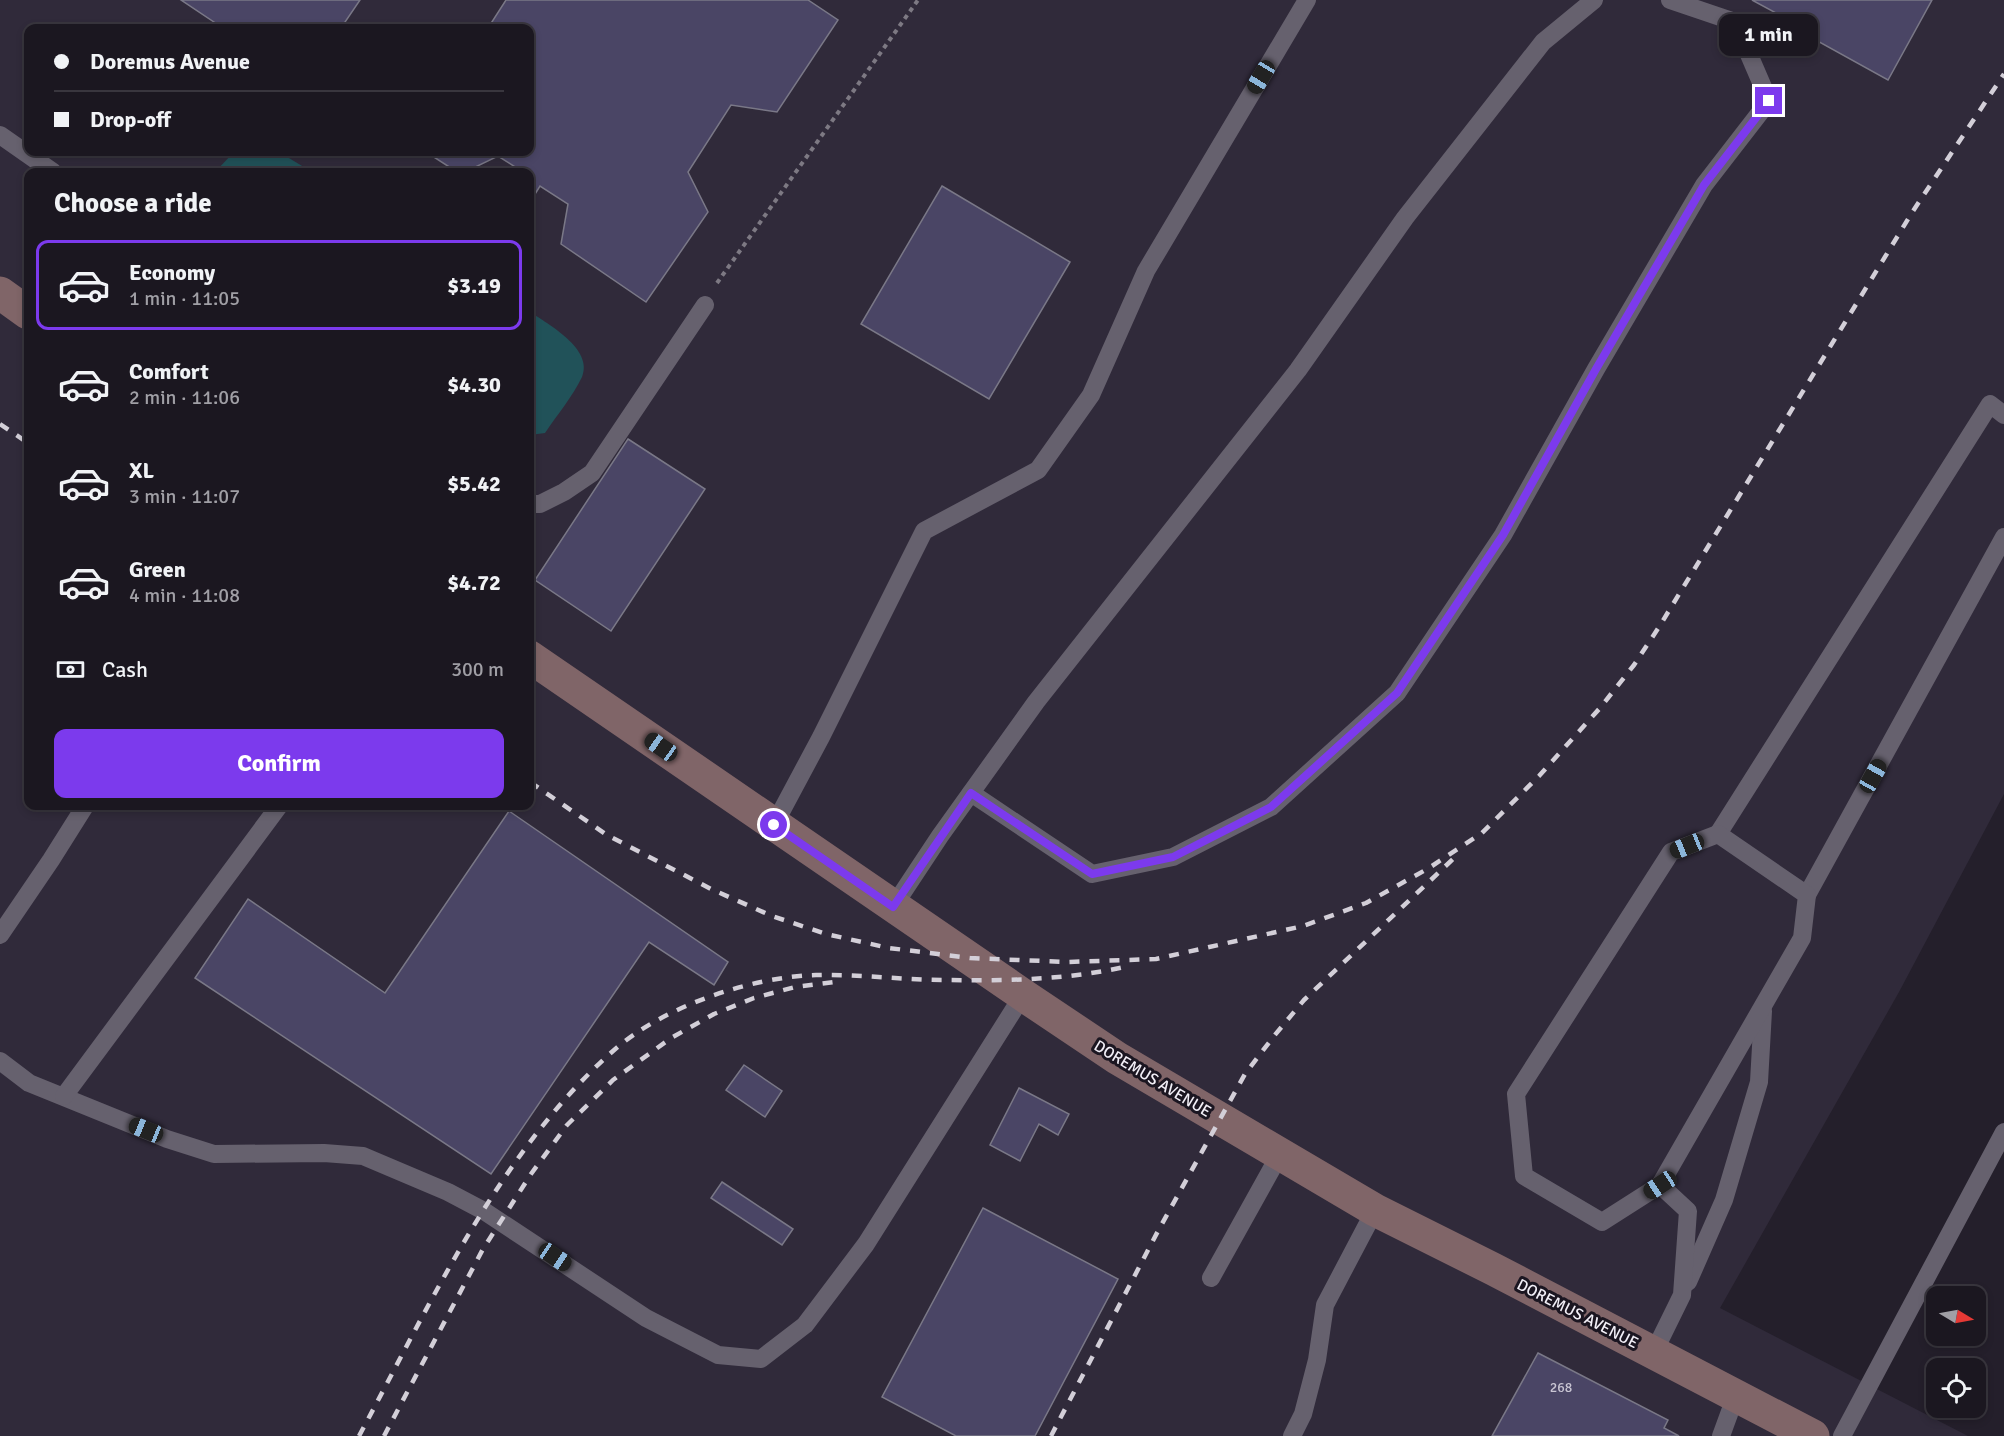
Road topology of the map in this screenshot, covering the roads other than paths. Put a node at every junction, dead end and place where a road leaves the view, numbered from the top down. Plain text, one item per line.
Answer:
1 (1307, 0) edge
2 (1594, 0) edge
3 (1670, 0) edge
4 (0, 135) edge
5 (24, 152) edge
6 (30, 156) edge
7 (47, 168) edge
8 (0, 293) edge
9 (705, 305) road end
10 (24, 310) edge
11 (2004, 415) edge
12 (534, 504) edge
13 (2004, 537) edge
14 (534, 660) edge
15 (971, 793) junction
16 (82, 810) edge
17 (276, 810) edge
18 (774, 825) junction
19 (1718, 834) junction
20 (1808, 895) junction
21 (893, 907) junction
22 (0, 935) edge
23 (1023, 995) junction
24 (1763, 1006) junction
25 (0, 1061) edge
26 (64, 1096) junction
27 (2004, 1132) edge
28 (1280, 1154) junction
29 (1660, 1185) junction
30 (1375, 1210) junction
31 (1211, 1278) dead end
32 (1682, 1295) junction
33 (1654, 1352) junction
34 (1736, 1395) junction
35 (1803, 1434) edge
36 (1292, 1436) edge
37 (1721, 1436) edge
38 (1842, 1436) edge

1 - 18 lane
2 - 15 lane
3 - 15 lane
4 - 5 lane
6 - 7 lane
8 - 10 main road
9 - 12 lane
11 - 19 lane
13 - 20 lane
14 - 18 main road, DOREMUS AVENUE
15 - 21 lane
16 - 22 lane
17 - 26 lane
18 - 21 main road, DOREMUS AVENUE
19 - 20 lane
19 - 29 lane
20 - 24 lane
21 - 23 main road, DOREMUS AVENUE
23 - 26 lane
23 - 28 main road, DOREMUS AVENUE
24 - 29 lane
24 - 32 lane
25 - 26 lane
27 - 38 lane
28 - 30 main road, DOREMUS AVENUE
28 - 31 lane
29 - 32 lane
30 - 33 main road, DOREMUS AVENUE
30 - 36 lane
32 - 33 lane
33 - 34 main road, DOREMUS AVENUE
34 - 35 main road, DOREMUS AVENUE
34 - 37 lane

